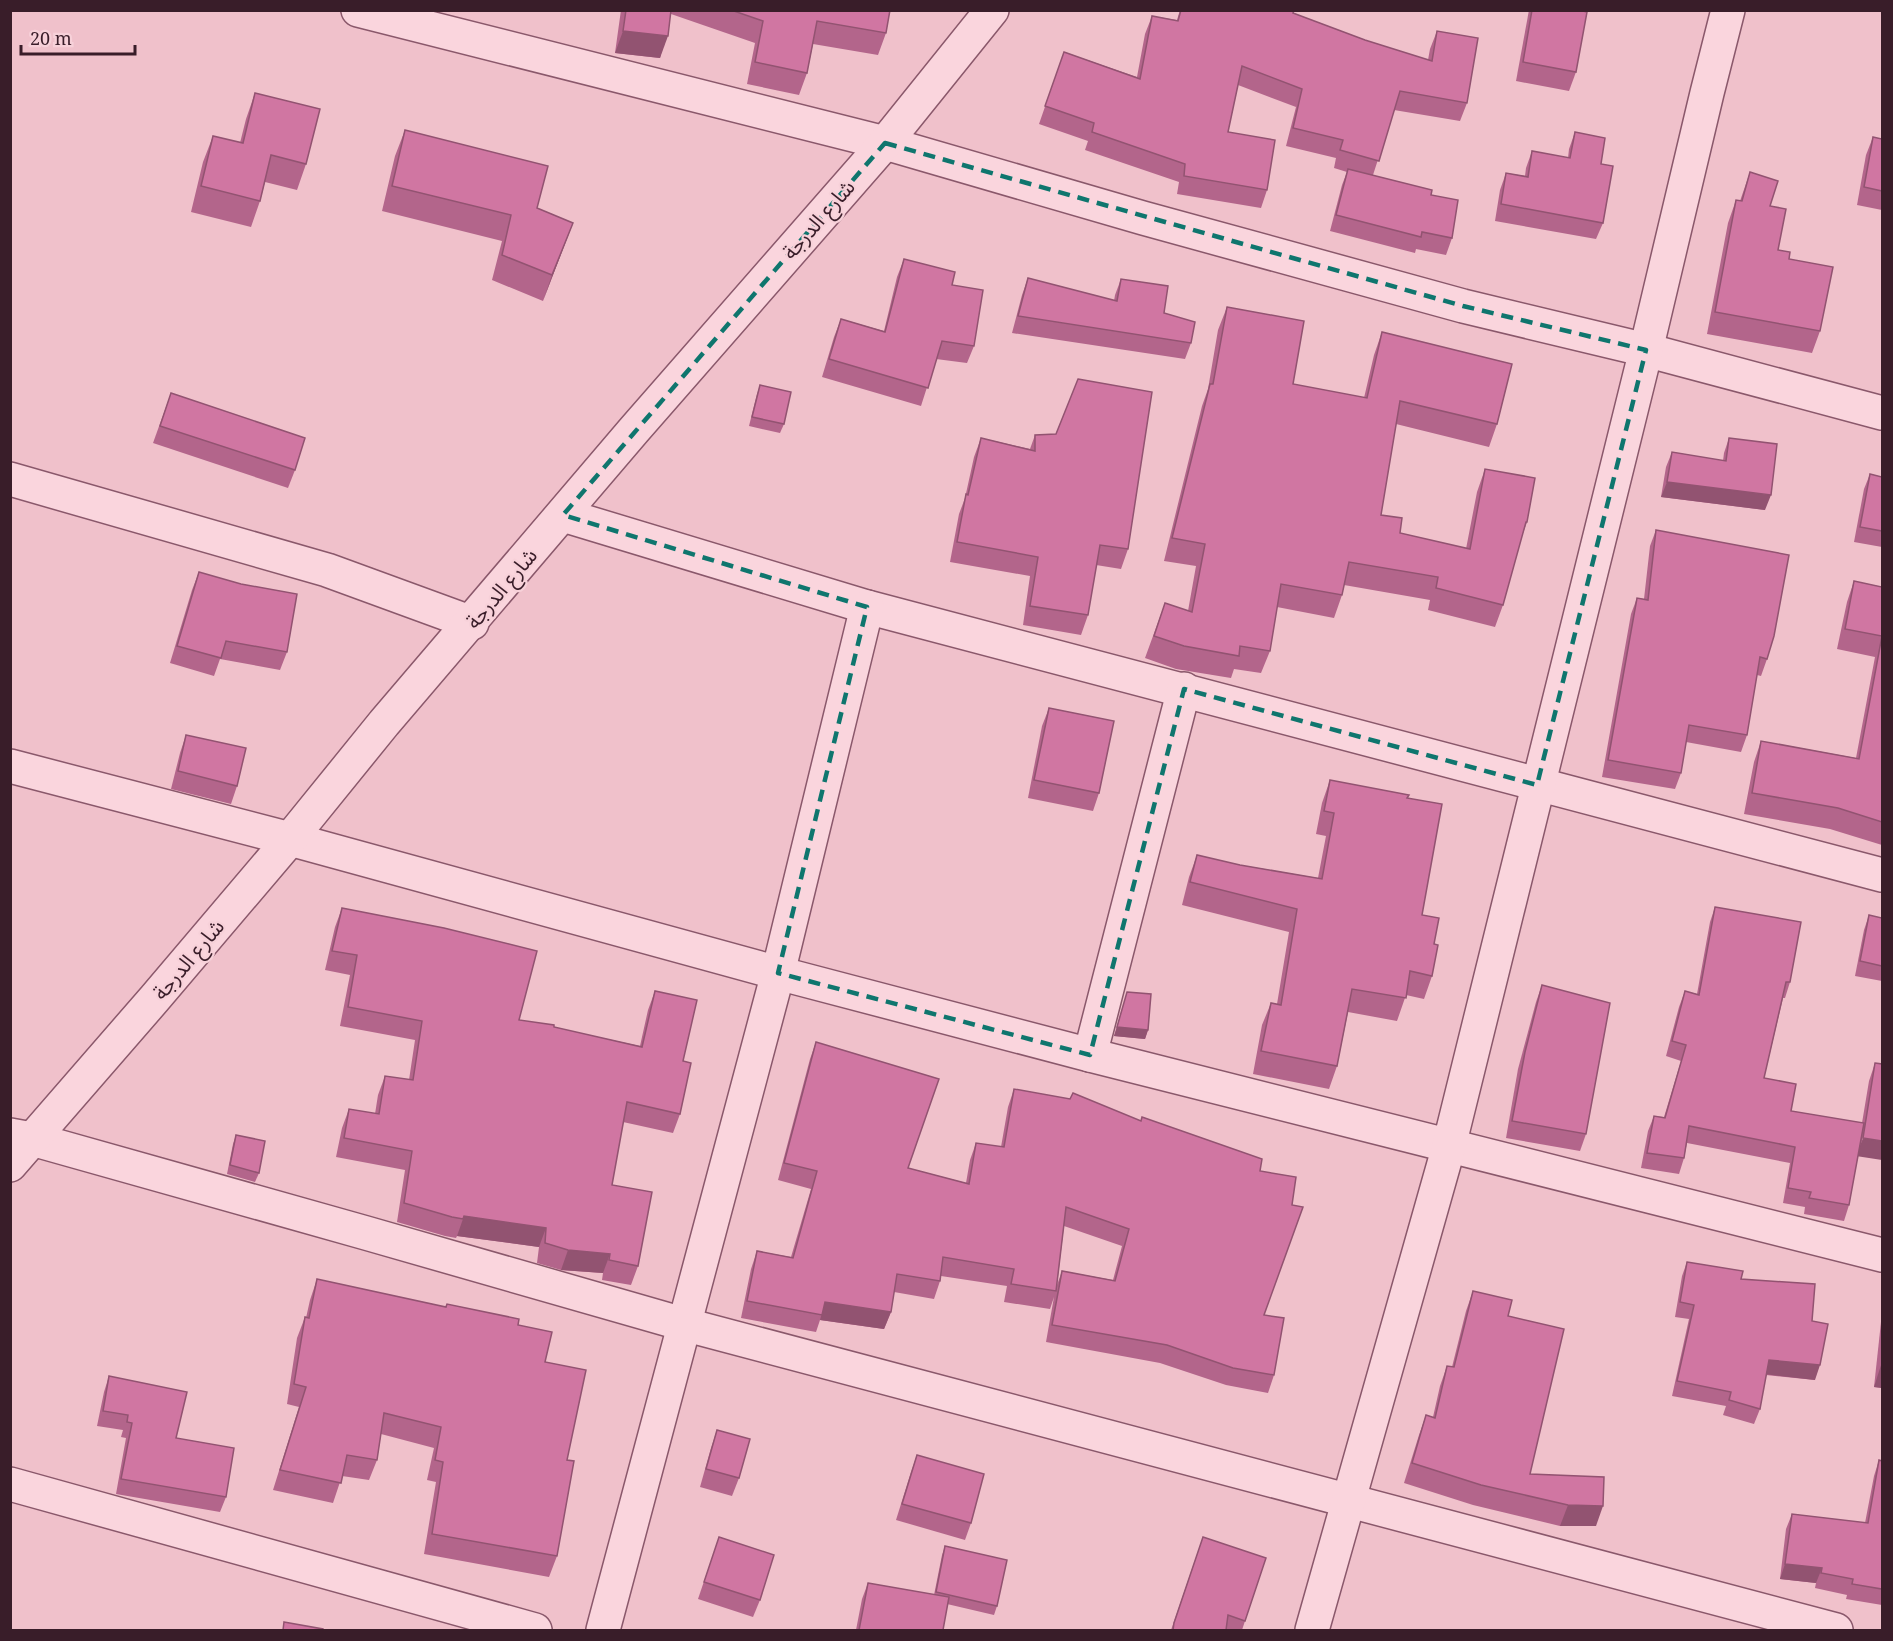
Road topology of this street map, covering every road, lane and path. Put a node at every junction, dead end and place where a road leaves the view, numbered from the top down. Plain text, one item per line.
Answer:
1 (358, 10) edge
2 (992, 10) edge
3 (1728, 10) edge
4 (885, 143) junction
5 (1647, 350) junction
6 (1882, 413) edge
7 (10, 479) edge
8 (563, 515) junction
9 (867, 606) junction
10 (472, 623) junction
11 (1184, 689) junction
12 (10, 766) edge
13 (1537, 785) junction
14 (290, 839) junction
15 (1882, 875) edge
16 (778, 973) junction
17 (1090, 1055) junction
18 (21, 1137) edge
19 (1449, 1146) junction
20 (10, 1164) edge
21 (1882, 1255) edge
22 (683, 1324) junction
23 (10, 1484) edge
24 (1349, 1501) junction
25 (535, 1630) edge
26 (603, 1630) edge
27 (1312, 1630) edge
28 (1836, 1630) edge

1 - 4 street
2 - 4 street, شارع الدرجة
3 - 5 street
4 - 5 street
4 - 8 street, شارع الدرجة
5 - 6 street
5 - 13 street
7 - 10 street
8 - 9 street
8 - 10 street, شارع الدرجة
9 - 11 street
9 - 16 street
10 - 14 street, شارع الدرجة
11 - 13 street
11 - 17 street
12 - 14 street
13 - 15 street
13 - 19 street
14 - 16 street
14 - 18 street, شارع الدرجة
16 - 17 street
16 - 22 street
17 - 19 street
18 - 20 street, شارع الدرجة
18 - 22 street
19 - 21 street
19 - 24 street
22 - 24 street
22 - 26 street
23 - 25 street
24 - 27 street
24 - 28 street

